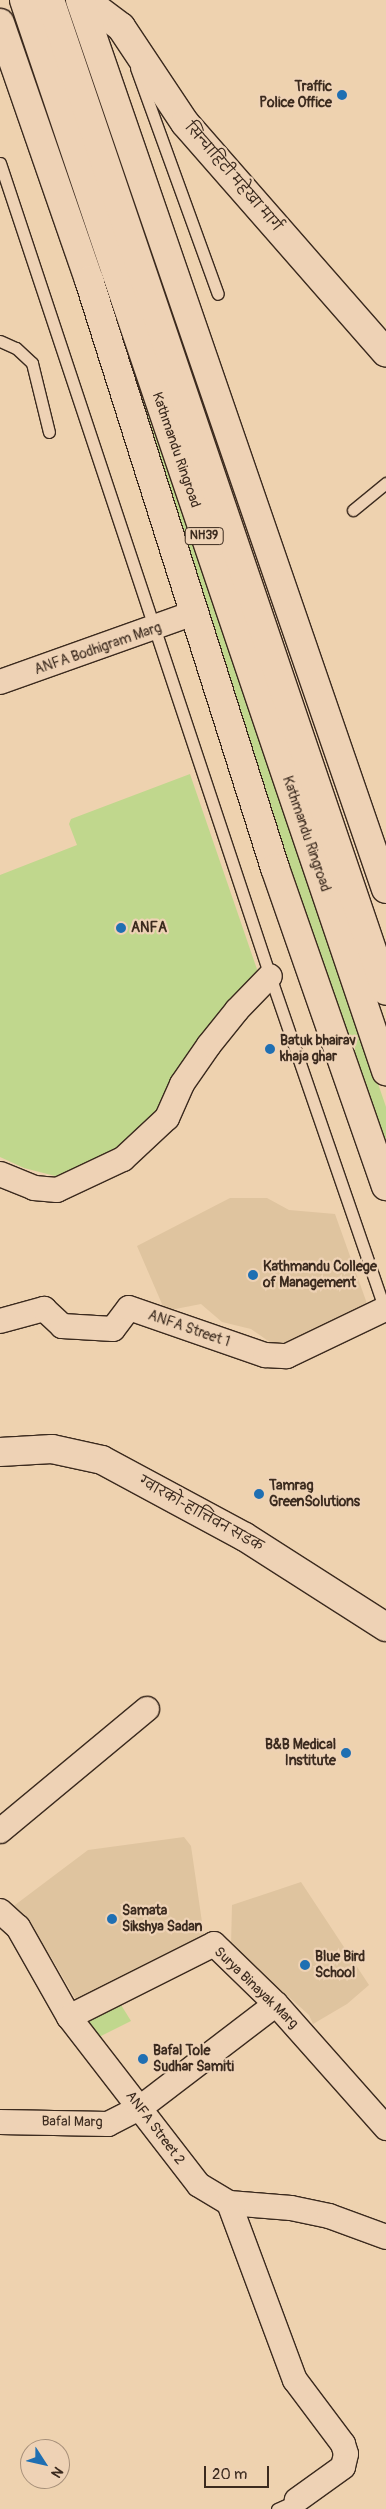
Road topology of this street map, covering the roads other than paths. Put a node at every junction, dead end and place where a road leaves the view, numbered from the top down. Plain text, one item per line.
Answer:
1 (24, 0) edge
2 (50, 0) edge
3 (80, 0) edge
4 (85, 0) edge
5 (118, 18) junction
6 (0, 22) edge
7 (0, 163) edge
8 (218, 294) dead end
9 (0, 341) edge
10 (386, 352) edge
11 (49, 432) dead end
12 (386, 483) edge
13 (353, 510) dead end
14 (194, 613) junction
15 (155, 629) junction
16 (0, 682) edge
17 (386, 889) edge
18 (270, 976) junction
19 (386, 991) edge
20 (386, 1071) edge
21 (0, 1174) edge
22 (386, 1186) edge
23 (386, 1311) edge
24 (0, 1322) edge
25 (0, 1452) edge
26 (386, 1627) edge
27 (147, 1709) dead end
28 (0, 1831) edge
29 (0, 1911) edge
30 (9, 1929) edge
31 (276, 2004) junction
32 (69, 2017) junction
33 (140, 2108) junction
34 (0, 2122) edge
35 (386, 2128) edge
36 (230, 2202) junction
37 (386, 2237) edge
38 (292, 2506) edge

1 - 20 main road, Kathmandu Ringroad / NH39
2 - 19 main road, Kathmandu Ringroad / NH39
3 - 17 main road
4 - 5 main road, सिन्चाहिटी महेखा मार्ग
5 - 8 lane
5 - 10 main road, सिन्चाहिटी महेखा मार्ग
6 - 14 main road
7 - 15 lane
9 - 11 lane
12 - 13 lane
14 - 15 street, ANFA Bodhigram Marg
14 - 22 main road
15 - 16 street, ANFA Bodhigram Marg
15 - 18 lane
18 - 21 street
18 - 23 lane
23 - 24 street, ANFA Street 1
25 - 26 main road, ग्वारको-हात्तिवन सडक
27 - 28 street
29 - 30 street, ANFA Street 2
30 - 32 street, ANFA Street 2
31 - 32 street, Surya Binayak Marg
31 - 33 street, Bafal Marg
31 - 35 street, Surya Binayak Marg
32 - 33 street, ANFA Street 2
33 - 34 street, Bafal Marg
33 - 36 street, ANFA Street 2
36 - 37 street, ANFA Street 2
36 - 38 street

